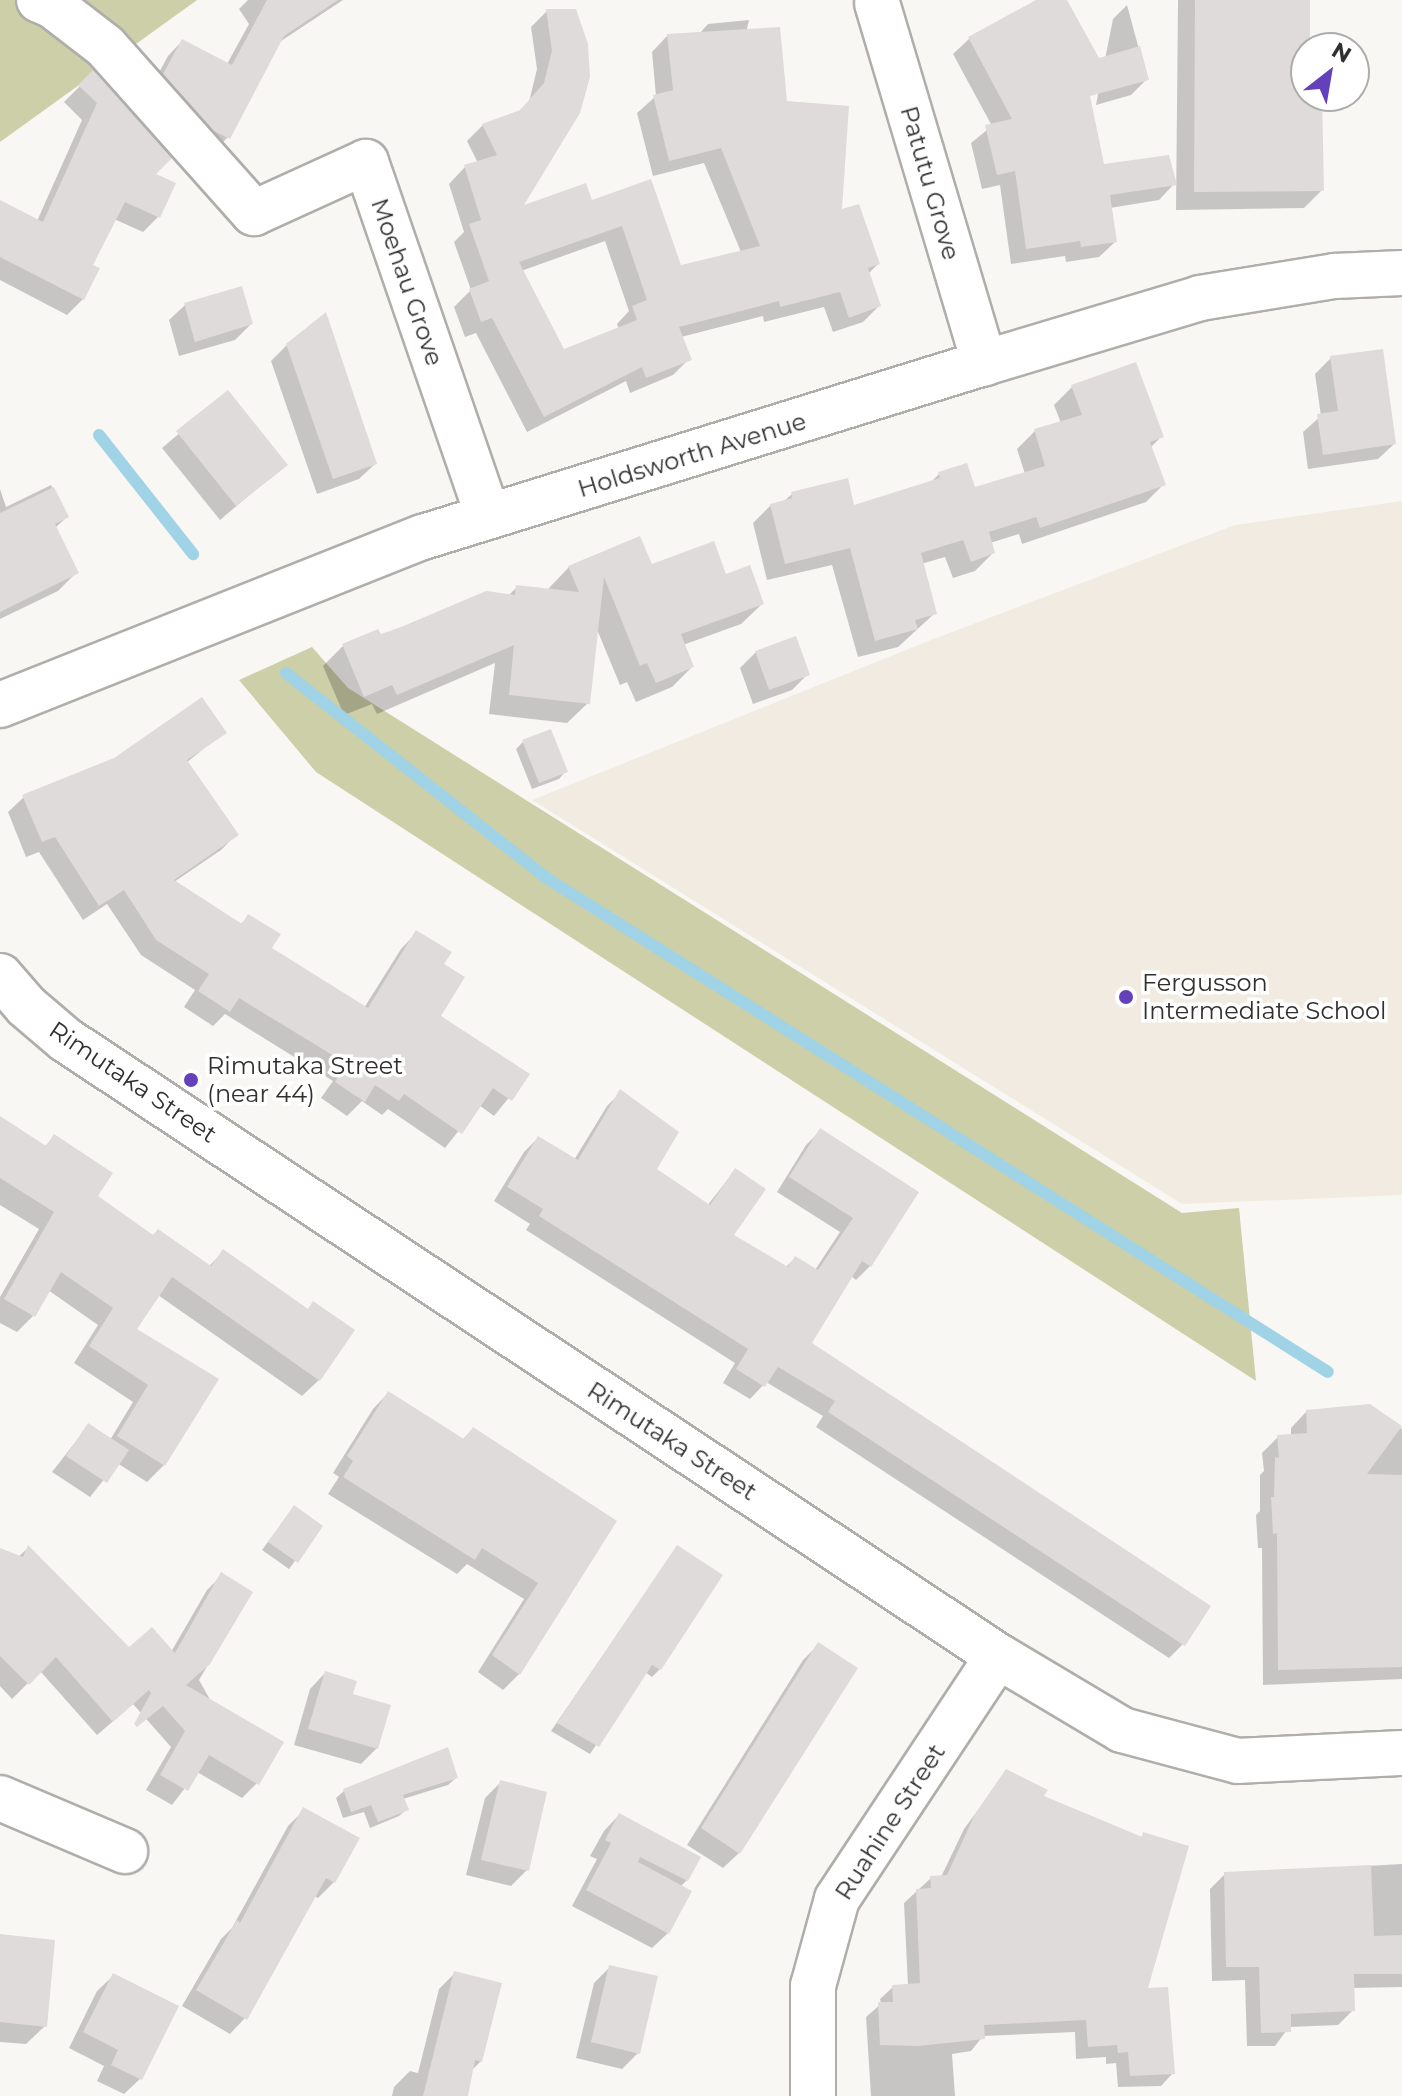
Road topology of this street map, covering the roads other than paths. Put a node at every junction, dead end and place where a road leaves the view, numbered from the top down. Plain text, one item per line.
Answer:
1 (39, 0) edge
2 (877, 3) dead end
3 (1402, 273) edge
4 (984, 363) junction
5 (488, 517) junction
6 (0, 705) edge
7 (0, 976) edge
8 (998, 1656) junction
9 (1402, 1753) edge
10 (0, 1798) edge
11 (125, 1851) dead end
12 (813, 2096) edge

1 - 5 street, Moehau Grove
2 - 4 street, Patutu Grove
3 - 4 street, Holdsworth Avenue
4 - 5 street, Holdsworth Avenue
5 - 6 street, Holdsworth Avenue
7 - 8 street, Rimutaka Street
8 - 9 street, Rimutaka Street
8 - 12 street, Ruahine Street
10 - 11 street

